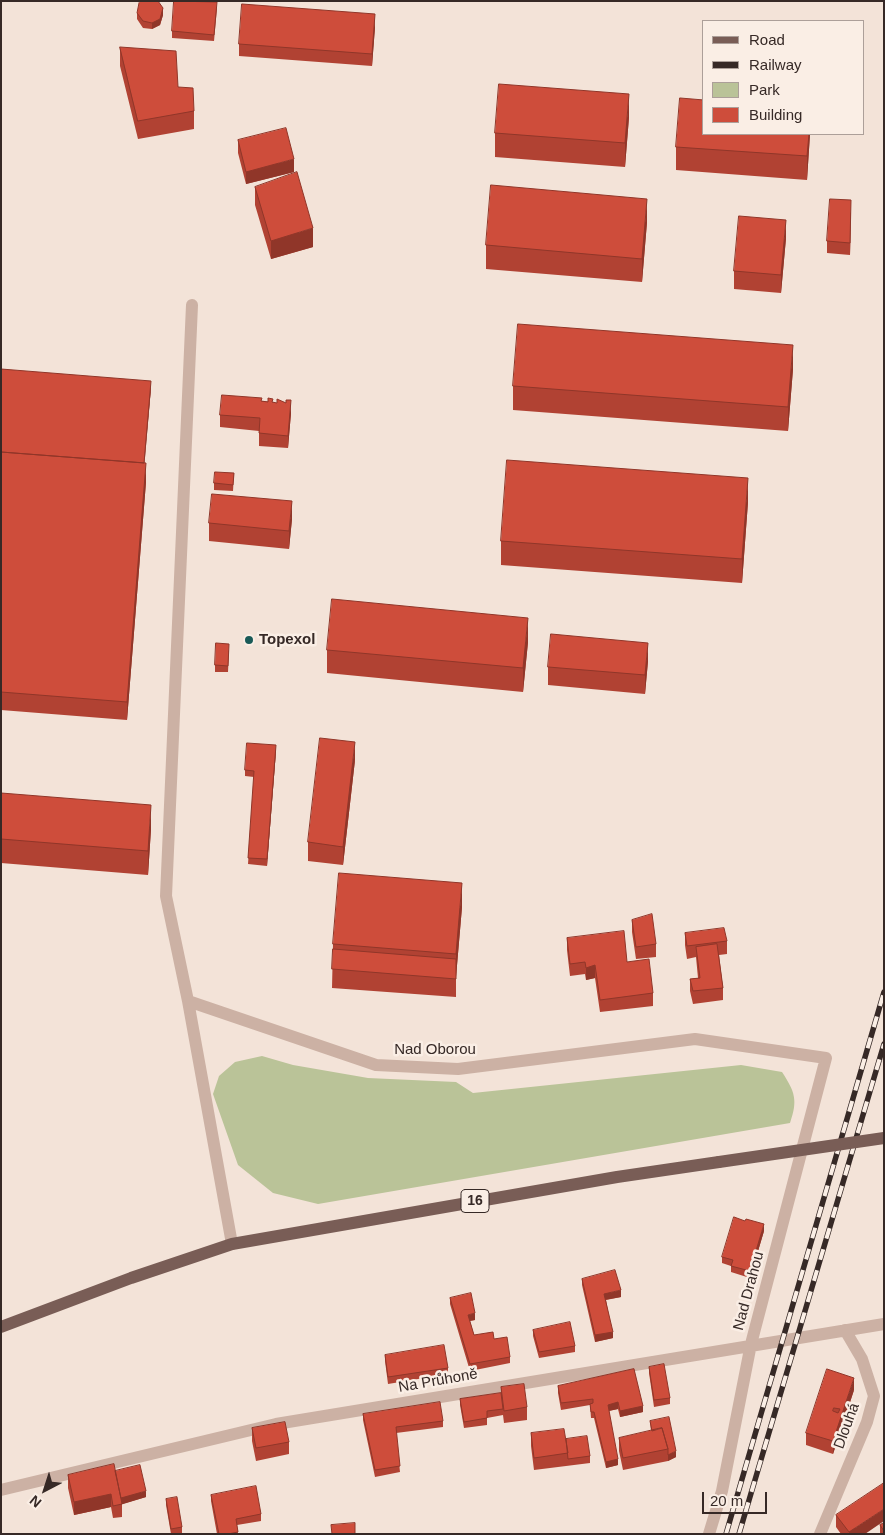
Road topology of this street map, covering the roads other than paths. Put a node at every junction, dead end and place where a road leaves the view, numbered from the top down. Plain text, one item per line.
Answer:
1 (192, 305) dead end
2 (188, 1001) junction
3 (826, 1058) joint
4 (884, 1138) edge
5 (232, 1244) junction
6 (884, 1324) edge
7 (1, 1327) edge
8 (845, 1330) junction
9 (752, 1344) junction
10 (1, 1490) edge
11 (708, 1534) edge
12 (820, 1534) edge

1 - 2 street
2 - 3 street, Nad Oborou
2 - 5 street
3 - 9 street, Nad Drahou
4 - 5 main road, 16, bridge
5 - 7 main road, 16
6 - 8 street, Na Průhoně
8 - 9 street, Na Průhoně
8 - 12 street, Dlouhá
9 - 10 street, Na Průhoně
9 - 11 street, Nad Drahou

